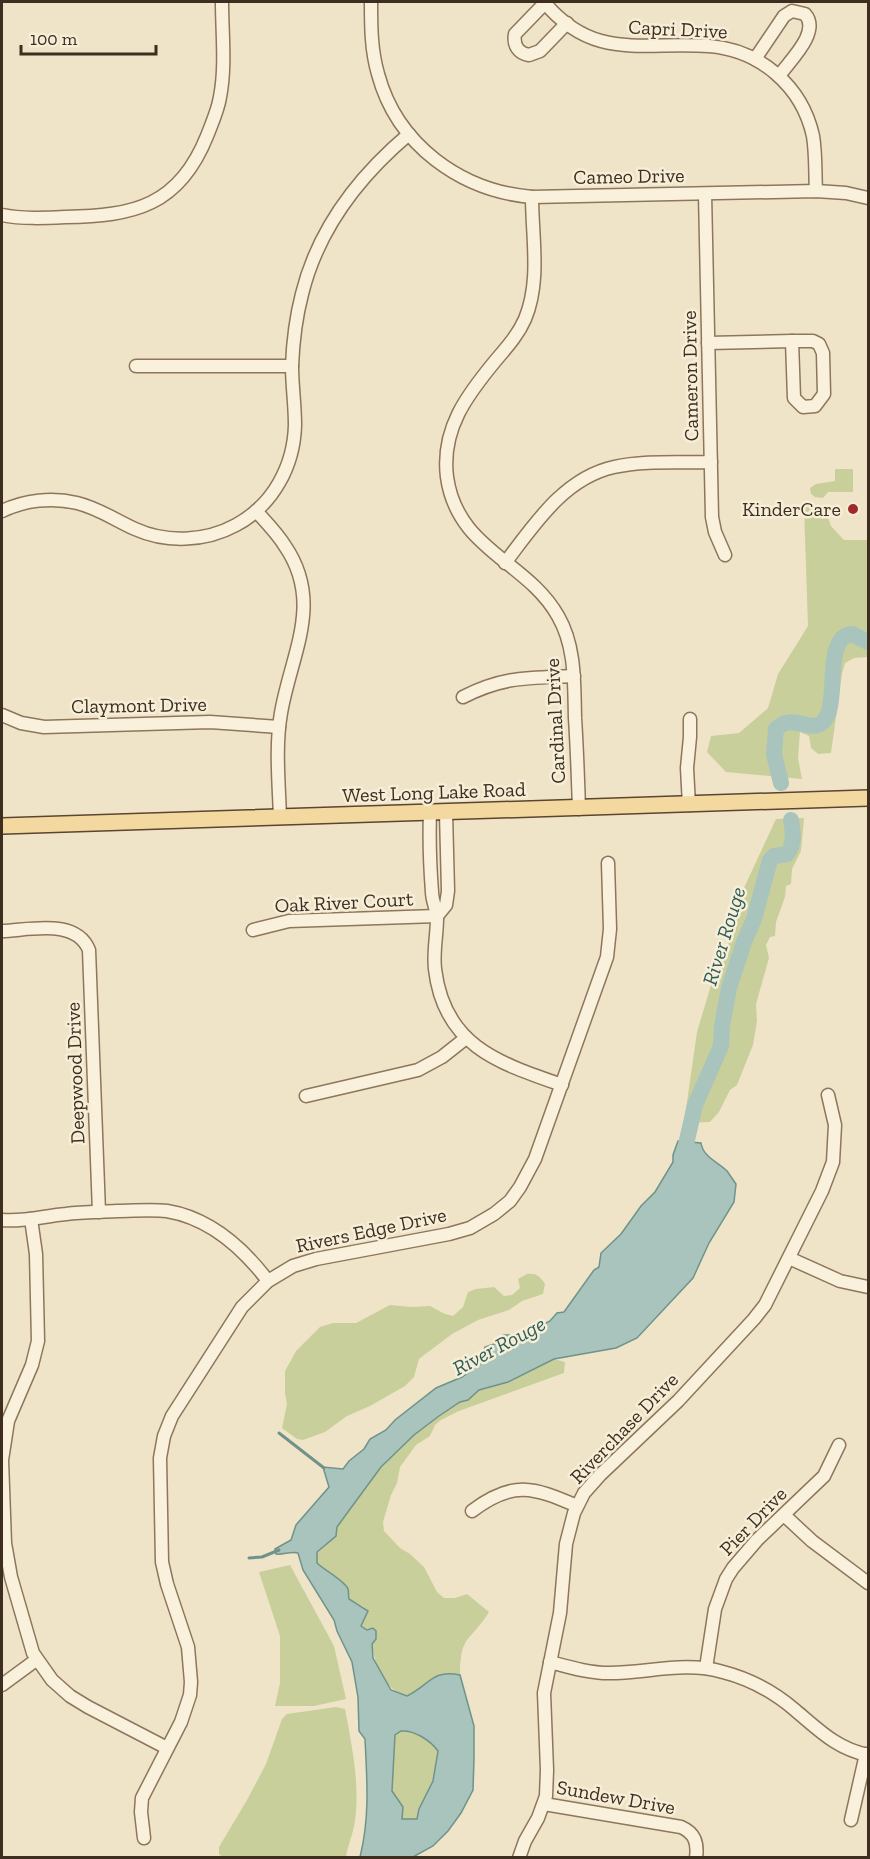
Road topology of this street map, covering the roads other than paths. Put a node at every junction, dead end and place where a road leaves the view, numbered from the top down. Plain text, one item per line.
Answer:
1 (222, 2) edge
2 (371, 2) edge
3 (545, 2) edge
4 (567, 23) junction
5 (755, 59) junction
6 (779, 76) junction
7 (408, 134) junction
8 (816, 191) junction
9 (705, 194) junction
10 (532, 198) junction
11 (868, 198) edge
12 (2, 215) edge
13 (792, 341) junction
14 (708, 343) junction
15 (136, 366) dead end
16 (292, 366) junction
17 (711, 462) junction
18 (2, 511) edge
19 (256, 511) junction
20 (725, 555) dead end
21 (505, 563) junction
22 (574, 676) junction
23 (463, 697) dead end
24 (2, 715) edge
25 (690, 719) dead end
26 (279, 728) junction
27 (868, 798) edge
28 (689, 805) junction
29 (579, 809) junction
30 (430, 813) junction
31 (446, 813) junction
32 (280, 818) junction
33 (2, 826) edge
34 (608, 863) dead end
35 (437, 916) junction
36 (253, 930) dead end
37 (2, 931) edge
38 (466, 1038) junction
39 (562, 1085) junction
40 (828, 1095) dead end
41 (306, 1096) dead end
42 (99, 1212) junction
43 (31, 1219) junction
44 (2, 1220) edge
45 (789, 1258) junction
46 (267, 1281) junction
47 (868, 1287) edge
48 (7, 1406) edge
49 (839, 1445) dead end
50 (577, 1506) junction
51 (472, 1511) dead end
52 (784, 1515) junction
53 (4, 1555) edge
54 (868, 1583) edge
55 (36, 1660) junction
56 (550, 1662) junction
57 (706, 1668) junction
58 (2, 1685) edge
59 (167, 1748) junction
60 (867, 1755) edge
61 (544, 1804) junction
62 (851, 1820) dead end
63 (144, 1838) dead end
64 (519, 1857) edge
65 (696, 1857) edge

1 - 12 street
2 - 7 street, Cameo Drive
3 - 4 street, Capri Drive
3 - 4 street, Capri Drive
4 - 5 street, Capri Drive
5 - 6 street, Capri Drive
5 - 6 street
6 - 8 street, Capri Drive
7 - 10 street, Cameo Drive
7 - 16 street
8 - 9 street, Cameo Drive
8 - 11 street, Cameo Drive
9 - 10 street, Cameo Drive
9 - 14 street, Cameron Drive
10 - 21 street, Cardinal Drive
13 - 13 street
13 - 14 street
14 - 17 street, Cameron Drive
15 - 16 street
16 - 19 street
17 - 20 street, Cameron Drive
17 - 21 street
18 - 19 street
19 - 26 street
21 - 22 street, Cardinal Drive
22 - 23 street
22 - 29 street, Cardinal Drive
24 - 26 street, Claymont Drive
25 - 28 street
26 - 32 street
27 - 28 main road, West Long Lake Road
28 - 29 main road, West Long Lake Road
29 - 31 main road, West Long Lake Road
30 - 31 main road, West Long Lake Road
30 - 32 main road, West Long Lake Road
30 - 35 street
31 - 35 street
32 - 33 main road, West Long Lake Road
34 - 39 street, Rivers Edge Drive
35 - 36 street, Oak River Court
35 - 38 street
37 - 42 street, Deepwood Drive
38 - 39 street
38 - 41 street
39 - 46 street, Rivers Edge Drive
40 - 45 street, Riverchase Drive
42 - 43 street
42 - 46 street
43 - 44 street
43 - 48 street
45 - 47 street
45 - 50 street, Riverchase Drive
46 - 59 street, Rivers Edge Drive
48 - 53 street
49 - 52 street, Pier Drive
50 - 51 street
50 - 56 street, Riverchase Drive
52 - 54 street
52 - 57 street, Pier Drive
53 - 55 street
55 - 58 street
55 - 59 street
56 - 57 street
56 - 61 street, Riverchase Drive
57 - 60 street
59 - 63 street, Rivers Edge Drive
60 - 62 street
61 - 64 street, Riverchase Drive
61 - 65 street, Sundew Drive

